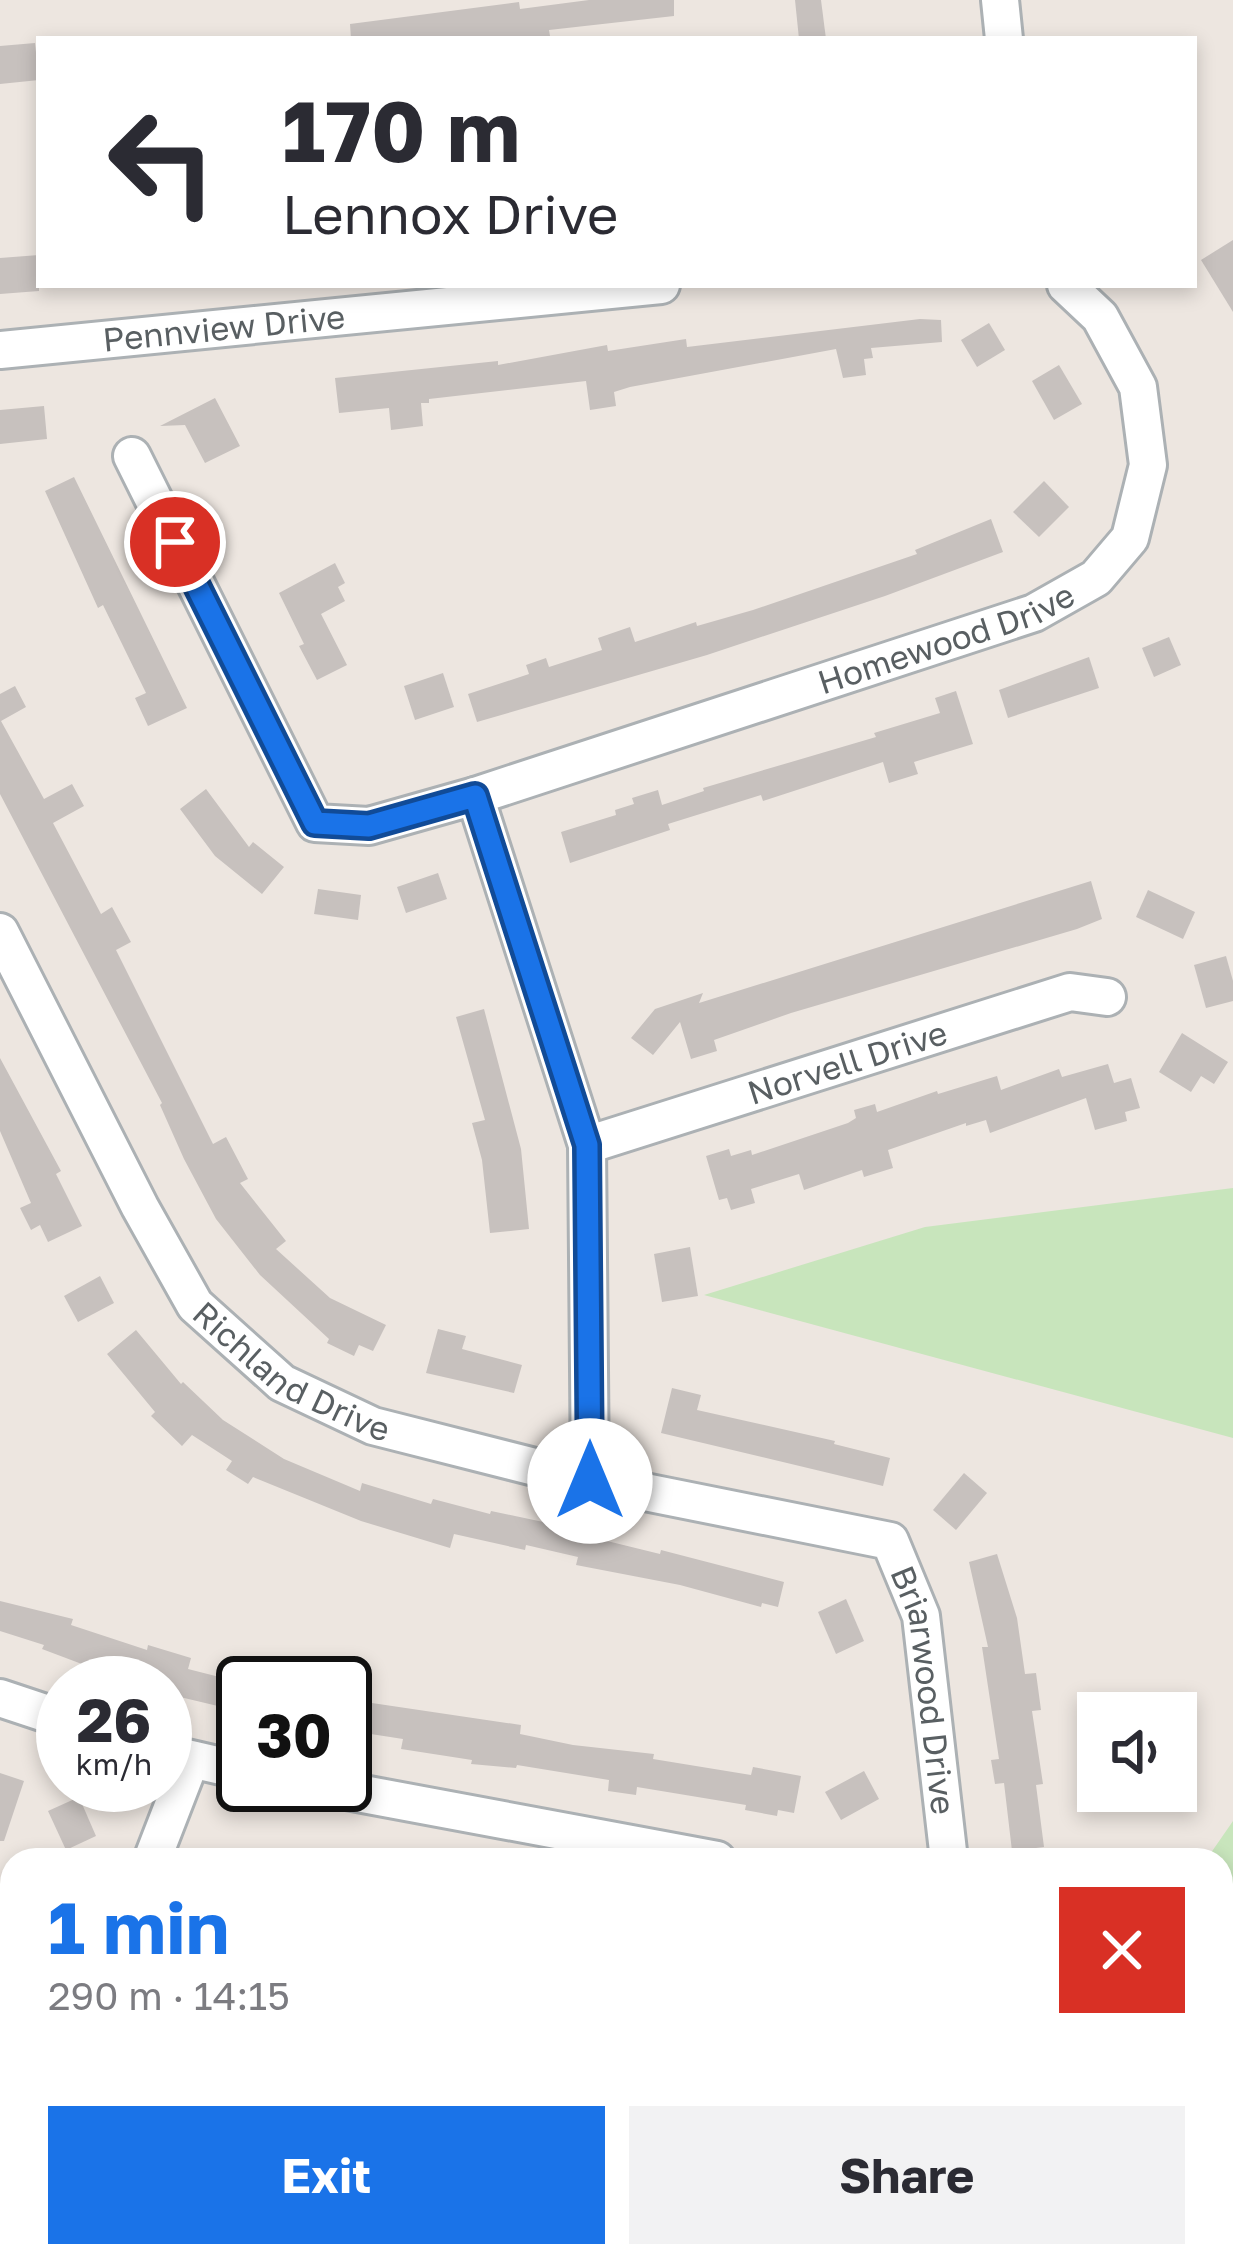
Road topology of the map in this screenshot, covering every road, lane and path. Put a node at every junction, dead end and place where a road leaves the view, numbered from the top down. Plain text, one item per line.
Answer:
1 (1000, 0) edge
2 (1004, 36) edge
3 (631, 288) edge
4 (1069, 288) edge
5 (0, 350) edge
6 (132, 456) dead end
7 (475, 796) junction
8 (0, 932) edge
9 (1107, 997) dead end
10 (587, 1145) junction
11 (590, 1481) junction
12 (800, 1524) joint
13 (0, 1698) edge
14 (36, 1710) edge
15 (372, 1796) edge
16 (164, 1812) edge
17 (155, 1848) edge
18 (653, 1848) edge
19 (948, 1848) edge

1 - 2 street
3 - 5 street, Pennview Drive
4 - 7 street, Homewood Drive
6 - 7 street, Homewood Drive
7 - 10 street
8 - 11 street, Richland Drive
9 - 10 street, Norvell Drive
10 - 11 street
11 - 12 street, Richland Drive
12 - 19 street, Briarwood Drive
13 - 14 street
15 - 18 street
16 - 17 street

